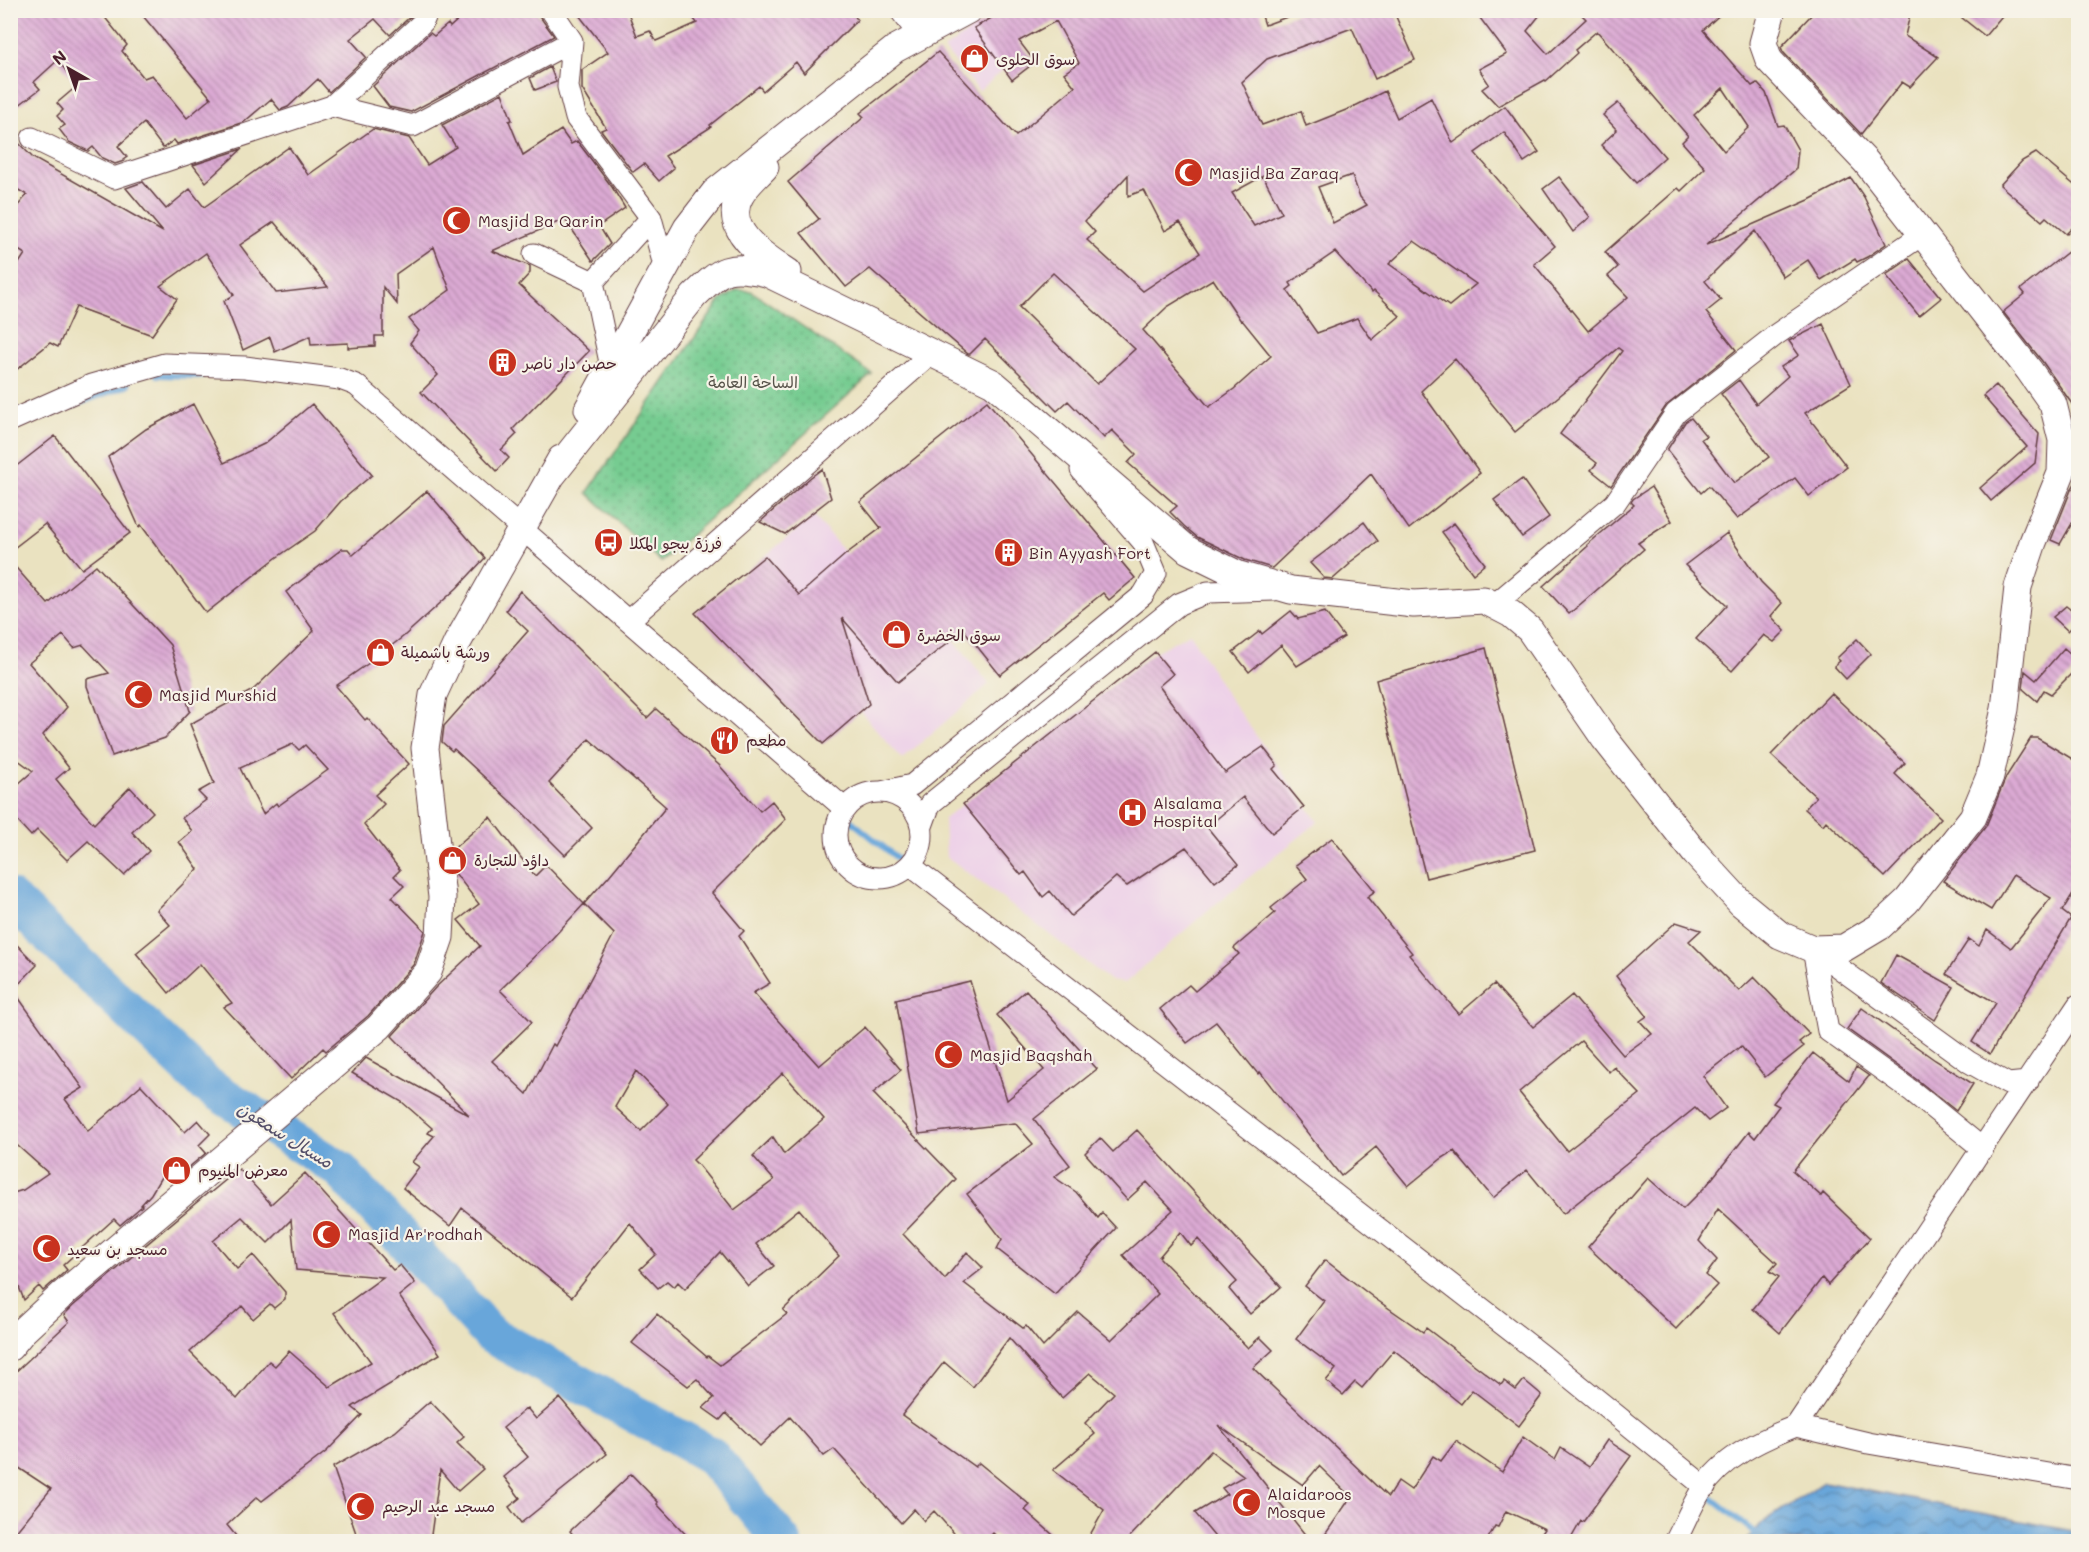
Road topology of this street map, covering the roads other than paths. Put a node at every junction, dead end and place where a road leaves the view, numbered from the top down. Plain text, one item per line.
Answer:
1 (428, 10) edge
2 (551, 10) edge
3 (900, 10) edge
4 (968, 10) edge
5 (1772, 10) edge
6 (920, 36) junction
7 (572, 41) junction
8 (332, 106) junction
9 (801, 124) junction
10 (32, 138) dead end
11 (651, 218) junction
12 (1923, 234) junction
13 (534, 254) dead end
14 (665, 269) junction
15 (592, 282) junction
16 (842, 309) junction
17 (932, 353) junction
18 (611, 367) junction
19 (1037, 420) junction
20 (10, 421) edge
21 (553, 474) junction
22 (522, 529) junction
23 (1291, 590) junction
24 (1494, 605) junction
25 (628, 621) junction
26 (882, 792) junction
27 (845, 809) junction
28 (922, 826) junction
29 (911, 866) junction
30 (1813, 949) junction
31 (2079, 1005) edge
32 (2028, 1082) junction
33 (1983, 1149) junction
34 (10, 1347) edge
35 (1796, 1426) junction
36 (2079, 1479) edge
37 (1705, 1486) junction
38 (1675, 1542) edge

1 - 8 street
2 - 7 street
3 - 6 street
4 - 6 main road
5 - 12 main road
6 - 9 main road
7 - 8 street
7 - 11 street
8 - 10 street
9 - 14 main road
9 - 16 main road
11 - 14 street
11 - 15 street
12 - 24 street
12 - 30 main road
13 - 15 street
14 - 18 main road
15 - 18 street
16 - 17 main road
16 - 21 main road
17 - 19 main road
17 - 25 street
18 - 21 main road
19 - 23 main road
19 - 26 street
20 - 22 street
21 - 22 main road
22 - 25 street
22 - 34 main road
23 - 24 main road
23 - 28 street
24 - 30 main road
25 - 27 street
26 - 27 street
26 - 28 street
27 - 29 street
28 - 29 street
29 - 37 street
30 - 32 street
30 - 33 street
31 - 32 street
32 - 33 street
33 - 35 street
35 - 36 street
35 - 37 street
37 - 38 street

